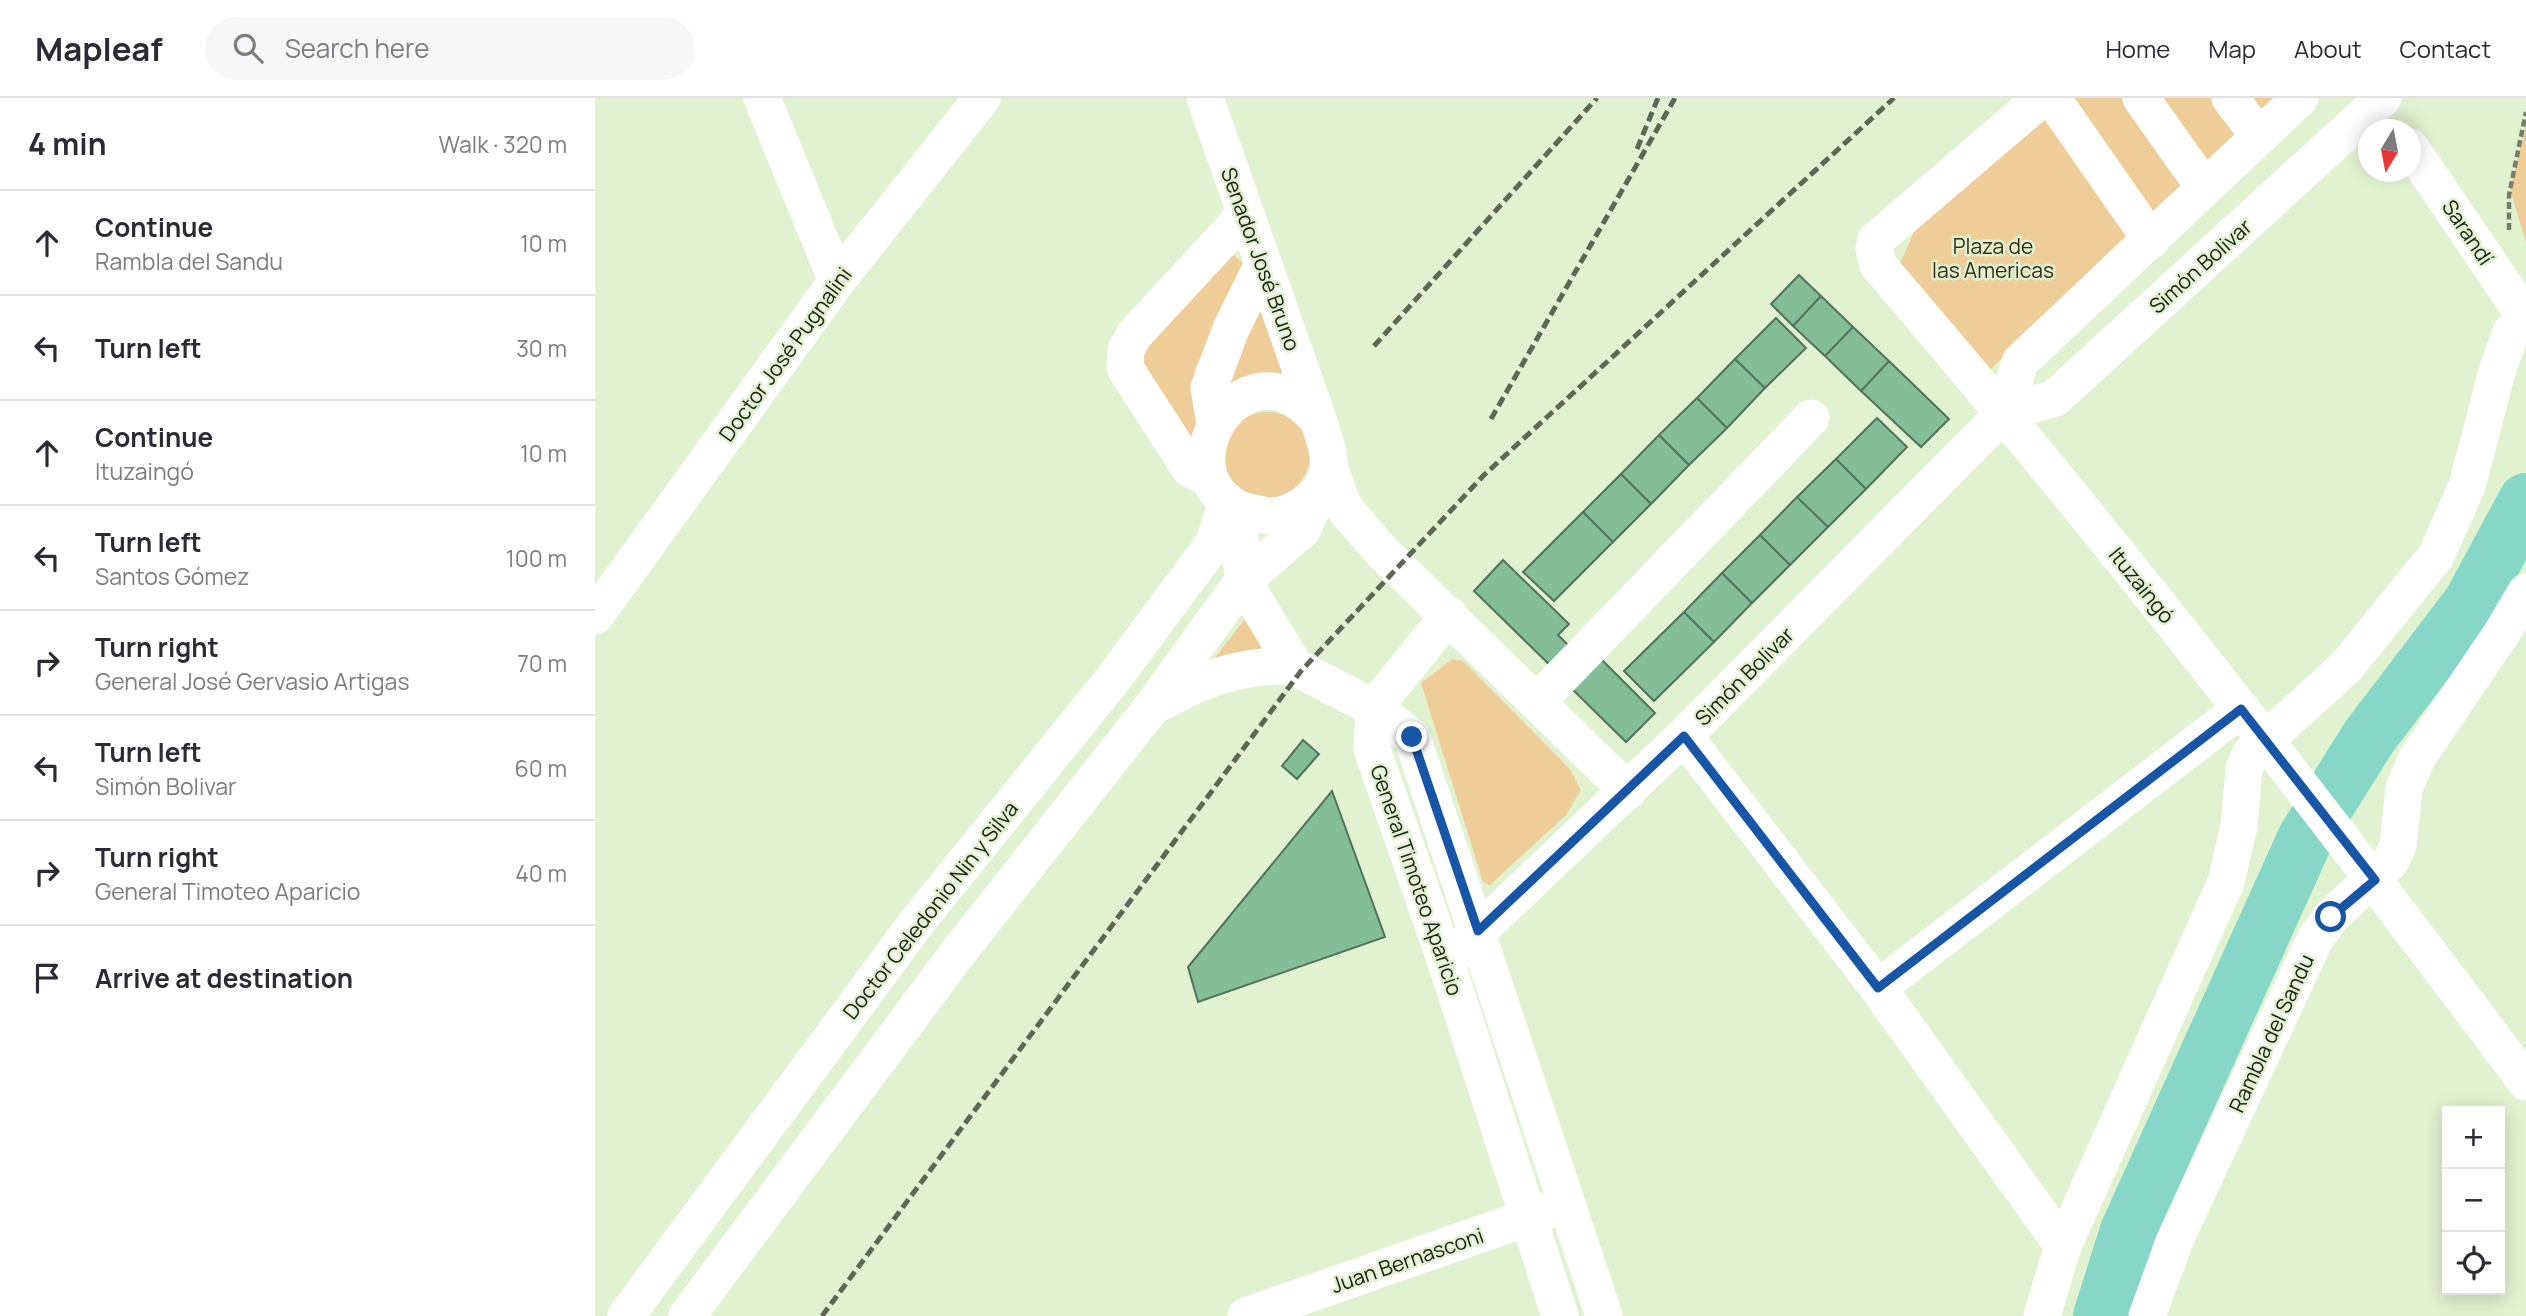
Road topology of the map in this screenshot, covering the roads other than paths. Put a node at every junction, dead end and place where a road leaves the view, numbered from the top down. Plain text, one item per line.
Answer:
1 (762, 98) edge
2 (982, 98) edge
3 (1205, 98) edge
4 (2042, 98) edge
5 (2052, 98) edge
6 (2141, 98) edge
7 (2230, 98) edge
8 (2300, 98) edge
9 (2385, 107) edge
10 (2258, 135) junction
11 (2421, 163) edge
12 (2204, 187) junction
13 (1245, 215) junction
14 (2151, 240) junction
15 (1262, 266) junction
16 (837, 281) junction
17 (2526, 319) edge
18 (2005, 412) junction
19 (1811, 418) dead end
20 (1318, 419) junction
21 (1215, 423) junction
22 (1326, 476) junction
23 (1225, 496) junction
24 (1243, 581) junction
25 (2526, 592) edge
26 (1449, 615) junction
27 (595, 616) edge
28 (1295, 667) junction
29 (1537, 702) junction
30 (1152, 707) junction
31 (1374, 708) junction
32 (2241, 709) junction
33 (1684, 736) junction
34 (2273, 749) junction
35 (1628, 791) junction
36 (2366, 867) junction
37 (917, 922) junction
38 (1478, 931) junction
39 (957, 954) junction
40 (1446, 962) junction
41 (1878, 988) junction
42 (2526, 1082) edge
43 (1567, 1204) junction
44 (1527, 1217) junction
45 (2063, 1246) junction
46 (626, 1316) edge
47 (687, 1316) edge
48 (1247, 1316) edge
49 (1560, 1316) edge
50 (1605, 1316) edge
51 (2042, 1316) edge
52 (2147, 1316) edge

1 - 16 street
2 - 16 street, Doctor José Pugnalini
3 - 13 street, Senador José Bruno
4 - 18 street, Ituzaingó
5 - 14 street
6 - 12 street
7 - 10 street
8 - 10 street, Simón Bolivar
9 - 18 street, Simón Bolivar
10 - 12 street, Simón Bolivar
11 - 17 street, Sarandí
12 - 14 street, Simón Bolivar
13 - 15 street, Senador José Bruno
13 - 23 street
14 - 18 street, Simón Bolivar
15 - 20 street, Senador José Bruno
15 - 21 street
16 - 27 street, Doctor José Pugnalini
17 - 34 street
18 - 32 street, Ituzaingó
18 - 33 street, Simón Bolivar
19 - 29 street
20 - 21 street
20 - 22 street
21 - 23 street
22 - 23 street
22 - 24 street
22 - 26 street
23 - 24 street
23 - 37 street, Doctor Celedonio Nin y Silva
24 - 28 street
24 - 30 street
25 - 36 street, Rambla del Sandu
26 - 29 street
26 - 31 street
28 - 30 street
28 - 31 street
29 - 35 street
30 - 39 street
31 - 38 street, General Timoteo Aparicio
31 - 40 street, General Timoteo Aparicio
32 - 34 street, Ituzaingó
32 - 41 street
33 - 35 street, Simón Bolivar
33 - 41 street
34 - 36 street, Ituzaingó
34 - 45 street
35 - 38 street, Simón Bolivar
36 - 42 street
36 - 52 street, Rambla del Sandu
37 - 39 street
37 - 46 street, Doctor Celedonio Nin y Silva
38 - 40 street, Simón Bolivar
38 - 43 street, General Timoteo Aparicio
39 - 47 street
40 - 44 street, General Timoteo Aparicio
41 - 45 street
43 - 44 street, Juan Bernasconi
43 - 50 street, General Timoteo Aparicio
44 - 48 street, Juan Bernasconi
44 - 49 street, General Timoteo Aparicio
45 - 51 street

